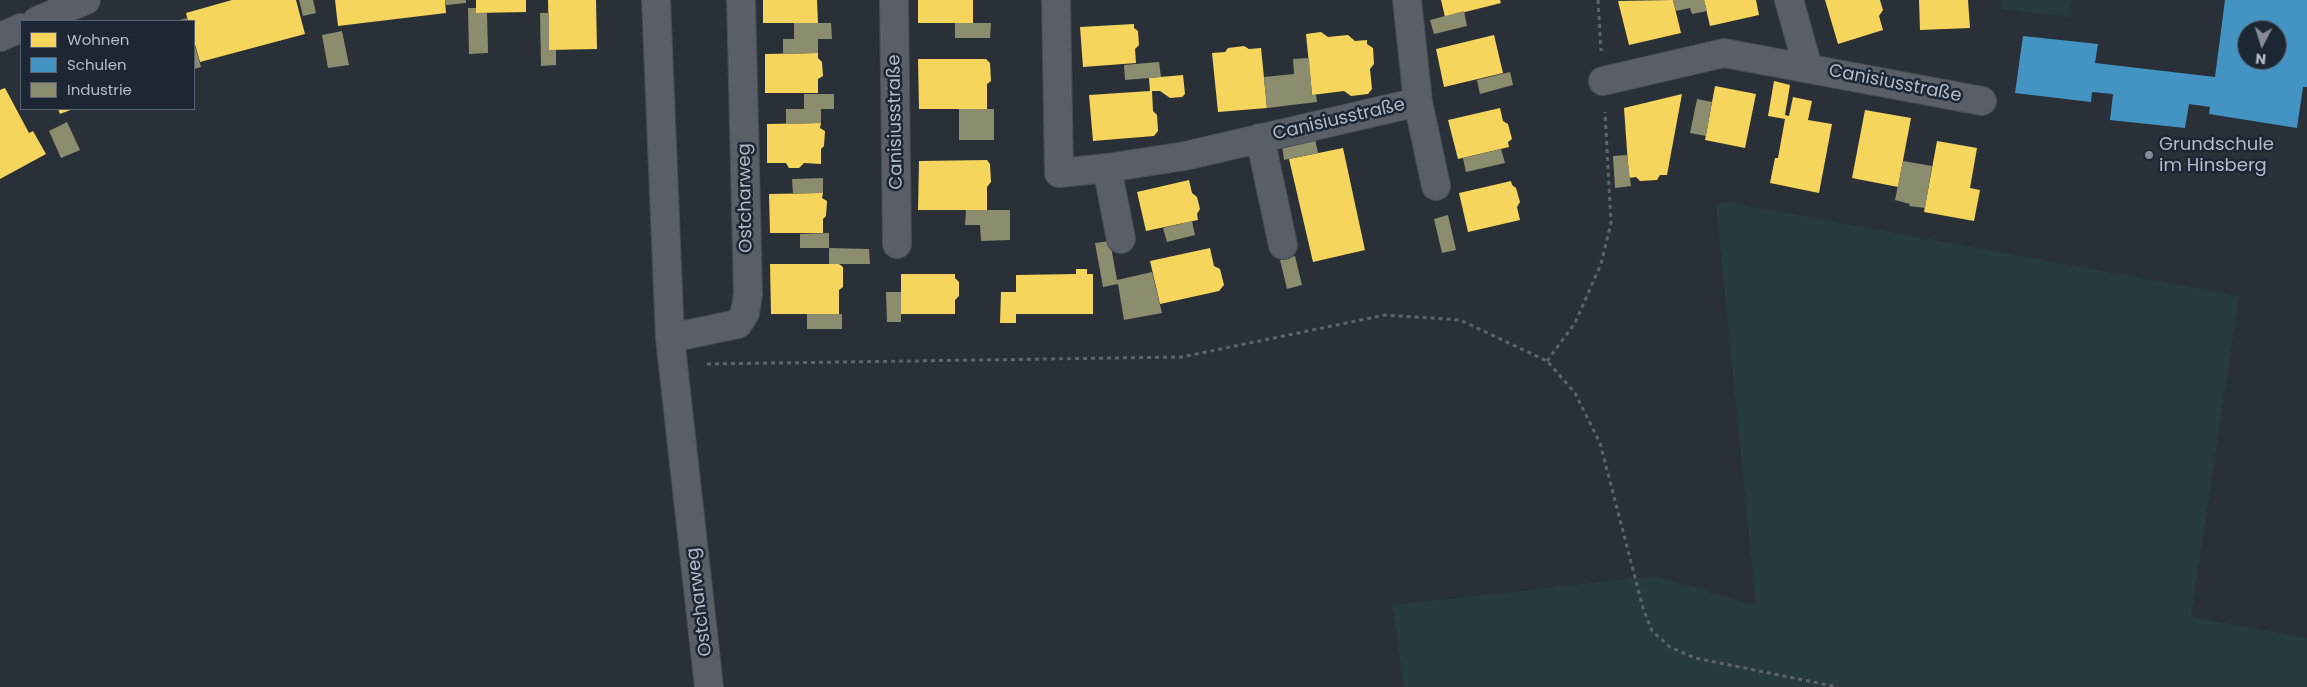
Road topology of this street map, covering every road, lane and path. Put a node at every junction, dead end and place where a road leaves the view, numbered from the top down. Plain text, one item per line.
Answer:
1 (86, 0) edge
2 (656, 0) edge
3 (741, 0) edge
4 (894, 0) edge
5 (1056, 0) edge
6 (1407, 0) edge
7 (1598, 0) edge
8 (1789, 0) edge
9 (39, 20) edge
10 (20, 28) edge
11 (0, 37) edge
12 (1808, 68) junction
13 (1603, 81) junction
14 (1982, 101) dead end
15 (1418, 102) junction
16 (1260, 138) junction
17 (1107, 168) junction
18 (1436, 186) dead end
19 (1121, 239) dead end
20 (898, 244) dead end
21 (1282, 245) dead end
22 (670, 338) junction
23 (1547, 361) junction
24 (672, 365) junction
25 (710, 687) edge
26 (1838, 687) edge

1 - 9 street
2 - 22 street, Ostcharweg
3 - 22 street, Ostcharweg
4 - 20 street, Canisiusstraße
5 - 17 street, Canisiusstraße
6 - 15 street, Canisiusstraße
7 - 13 path
8 - 12 street, Canisiusstraße
10 - 11 street
12 - 13 street, Canisiusstraße
12 - 14 street, Canisiusstraße
13 - 23 path
15 - 16 street, Canisiusstraße
15 - 18 street, Canisiusstraße
16 - 17 street, Canisiusstraße
16 - 21 street, Canisiusstraße
17 - 19 street
22 - 24 street, Ostcharweg
23 - 24 path
23 - 26 path
24 - 25 street, Ostcharweg

